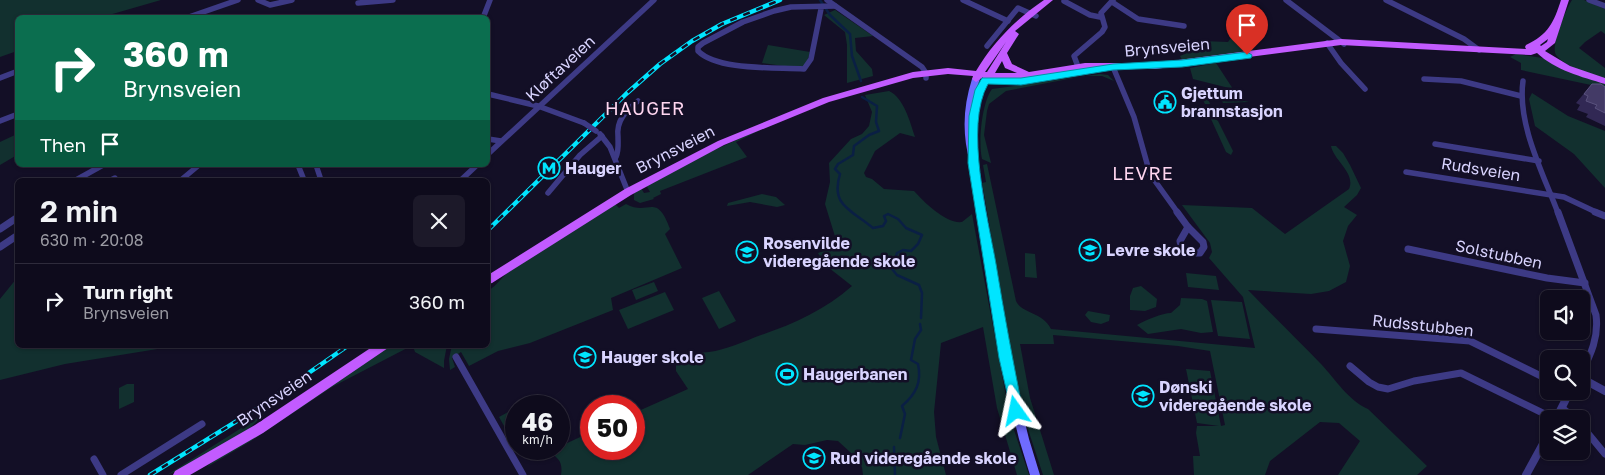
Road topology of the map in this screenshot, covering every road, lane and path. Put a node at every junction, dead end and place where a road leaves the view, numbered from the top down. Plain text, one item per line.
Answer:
1 (238, 0) edge
2 (258, 0) edge
3 (292, 0) edge
4 (393, 0) edge
5 (490, 0) edge
6 (644, 0) edge
7 (827, 0) edge
8 (963, 0) edge
9 (1049, 0) edge
10 (1286, 0) edge
11 (1386, 0) edge
12 (1565, 0) edge
13 (1589, 0) edge
14 (653, 1) edge
15 (1060, 1) edge
16 (1112, 1) edge
17 (358, 3) dead end
18 (835, 6) junction
19 (1605, 6) edge
20 (822, 9) junction
21 (195, 15) edge
22 (484, 15) edge
23 (1033, 15) junction
24 (1100, 17) junction
25 (1008, 22) junction
26 (1184, 26) dead end
27 (1343, 43) junction
28 (1328, 45) junction
29 (987, 46) dead end
30 (1540, 48) junction
31 (1480, 50) junction
32 (1002, 53) junction
33 (1113, 67) junction
34 (1079, 70) junction
35 (15, 72) edge
36 (1030, 74) junction
37 (924, 75) junction
38 (982, 77) junction
39 (0, 78) edge
40 (1424, 79) dead end
41 (1522, 81) dead end
42 (1605, 81) edge
43 (1365, 89) dead end
44 (490, 94) edge
45 (1521, 96) junction
46 (638, 101) dead end
47 (538, 106) junction
48 (15, 115) edge
49 (0, 121) edge
50 (602, 136) junction
51 (490, 140) edge
52 (501, 141) junction
53 (1435, 144) dead end
54 (490, 152) edge
55 (616, 157) junction
56 (1539, 161) junction
57 (99, 167) edge
58 (196, 167) edge
59 (475, 167) edge
60 (1406, 172) dead end
61 (80, 178) edge
62 (183, 178) edge
63 (463, 178) edge
64 (628, 192) junction
65 (548, 193) dead end
66 (1551, 195) junction
67 (1605, 216) edge
68 (15, 219) edge
69 (1188, 227) dead end
70 (0, 229) edge
71 (15, 237) edge
72 (0, 247) edge
73 (1408, 249) dead end
74 (490, 279) edge
75 (1585, 283) junction
76 (1316, 329) dead end
77 (380, 348) edge
78 (456, 357) dead end
79 (1590, 357) edge
80 (1350, 366) dead end
81 (1540, 375) edge
82 (1590, 383) edge
83 (1605, 392) edge
84 (1566, 400) edge
85 (1562, 408) joint
86 (1565, 410) edge
87 (1540, 412) edge
88 (202, 424) dead end
89 (1590, 436) edge
90 (1540, 449) edge
91 (1605, 454) edge
92 (94, 459) dead end
93 (103, 475) edge
94 (121, 475) edge
95 (179, 475) edge
96 (523, 475) edge
97 (1035, 475) edge
98 (1526, 475) edge

1 - 21 street
2 - 3 street
4 - 17 street
5 - 22 street
6 - 14 street, Kløftaveien
7 - 18 street
8 - 25 street
9 - 23 main road
10 - 27 street
11 - 31 street
12 - 30 main road
13 - 19 street
14 - 47 street, Kløftaveien
15 - 23 main road
15 - 24 street
16 - 24 street
16 - 26 street
18 - 20 street
18 - 37 street
20 - 20 street
23 - 25 street
23 - 32 main road
23 - 38 main road
24 - 34 street
25 - 29 street
27 - 28 main road, Brynsveien
27 - 31 main road, Brynsveien
28 - 33 main road, Brynsveien
28 - 43 street
30 - 31 main road, Brynsveien
30 - 42 main road
32 - 36 main road
32 - 38 main road
33 - 34 main road, Brynsveien
33 - 69 street
34 - 36 main road, Brynsveien
34 - 38 main road, Brynsveien
35 - 39 street
36 - 38 main road, Brynsveien
37 - 38 main road, Brynsveien
37 - 64 main road, Brynsveien
38 - 97 main road
40 - 45 street
41 - 45 street, Rudsveien
44 - 47 street
45 - 56 street, Rudsveien
46 - 55 street
47 - 50 street, bridge
47 - 52 street, Kløftaveien
48 - 49 street
50 - 55 street
50 - 65 street
51 - 52 street
52 - 54 street, Kløftaveien
53 - 56 street, Rudsveien
55 - 64 street
56 - 66 street, Rudsveien
57 - 61 street
58 - 62 street
59 - 63 street
60 - 66 street, Rudsveien
64 - 74 main road, Brynsveien
66 - 67 street
66 - 75 street, Rudsveien
68 - 70 street
71 - 72 street
73 - 75 street, Solstubben
75 - 79 street, Rudsveien
76 - 81 street, Rudsstubben
77 - 95 main road, Brynsveien
78 - 96 street
80 - 87 street
82 - 83 street
84 - 85 street
85 - 86 street
88 - 94 street
89 - 91 street
90 - 98 street
92 - 93 street

